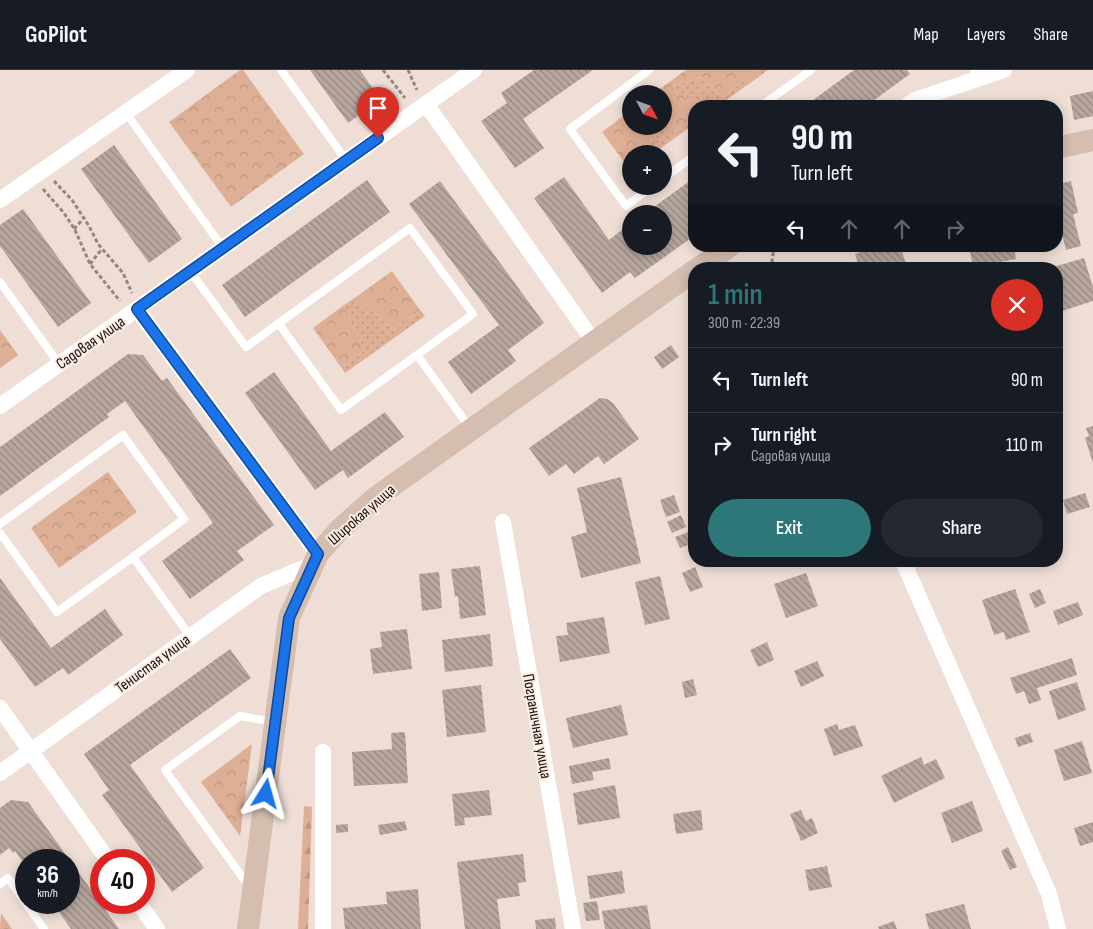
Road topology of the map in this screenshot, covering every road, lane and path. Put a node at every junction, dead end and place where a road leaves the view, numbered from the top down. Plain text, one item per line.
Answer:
1 (187, 70) edge
2 (281, 70) edge
3 (383, 70) edge
4 (408, 70) edge
5 (474, 70) edge
6 (649, 70) edge
7 (811, 70) edge
8 (1004, 70) edge
9 (980, 74) edge
10 (423, 99) junction
11 (769, 100) edge
12 (915, 100) edge
13 (407, 103) dead end
14 (126, 113) junction
15 (1093, 140) edge
16 (1063, 146) edge
17 (346, 160) junction
18 (688, 160) edge
19 (40, 172) junction
20 (672, 172) edge
21 (641, 195) edge
22 (0, 200) edge
23 (83, 219) junction
24 (74, 229) junction
25 (223, 248) junction
26 (102, 250) junction
27 (90, 264) junction
28 (190, 271) junction
29 (688, 278) edge
30 (0, 282) edge
31 (131, 304) junction
32 (279, 324) junction
33 (594, 342) junction
34 (417, 355) junction
35 (59, 364) junction
36 (0, 406) edge
37 (471, 430) junction
38 (504, 522) dead end
39 (0, 524) edge
40 (0, 533) edge
41 (133, 557) junction
42 (314, 560) junction
43 (906, 567) edge
44 (190, 636) junction
45 (0, 708) edge
46 (276, 722) junction
47 (31, 751) junction
48 (323, 752) dead end
49 (0, 773) edge
50 (100, 849) edge
51 (0, 884) edge
52 (253, 892) junction
53 (146, 914) edge
54 (44, 929) edge
55 (157, 929) edge
56 (248, 929) edge
57 (322, 929) edge
58 (572, 929) edge
59 (1058, 929) edge

1 - 14 street
2 - 17 lane
3 - 13 path
4 - 10 path
5 - 10 street, Садовая улица
6 - 21 lane
7 - 11 lane
8 - 9 street
9 - 12 street
10 - 17 street, Садовая улица
10 - 33 street
14 - 19 street
14 - 25 lane
15 - 16 street
17 - 25 street, Садовая улица
18 - 20 lane
19 - 22 street
19 - 23 path
19 - 24 path
23 - 24 path
23 - 26 path
24 - 27 path
25 - 28 street, Садовая улица
26 - 27 path
26 - 31 path
27 - 31 path
28 - 31 street, Садовая улица
28 - 32 lane
29 - 33 street, Широкая улица
30 - 35 lane
31 - 35 street, Садовая улица
31 - 42 street
32 - 34 lane
32 - 34 lane
33 - 37 street, Широкая улица
34 - 37 lane
35 - 36 street, Садовая улица
37 - 42 street, Широкая улица
38 - 58 street, Пограничная улица
39 - 41 lane
40 - 41 lane
41 - 44 lane
42 - 44 street, Тенистая улица
42 - 46 street, Широкая улица
43 - 59 street
44 - 47 street, Тенистая улица
45 - 47 street
46 - 52 street, Широкая улица
46 - 52 lane
47 - 49 street, Тенистая улица
47 - 50 street
48 - 57 street
51 - 54 lane
52 - 56 street, Широкая улица
53 - 55 street

